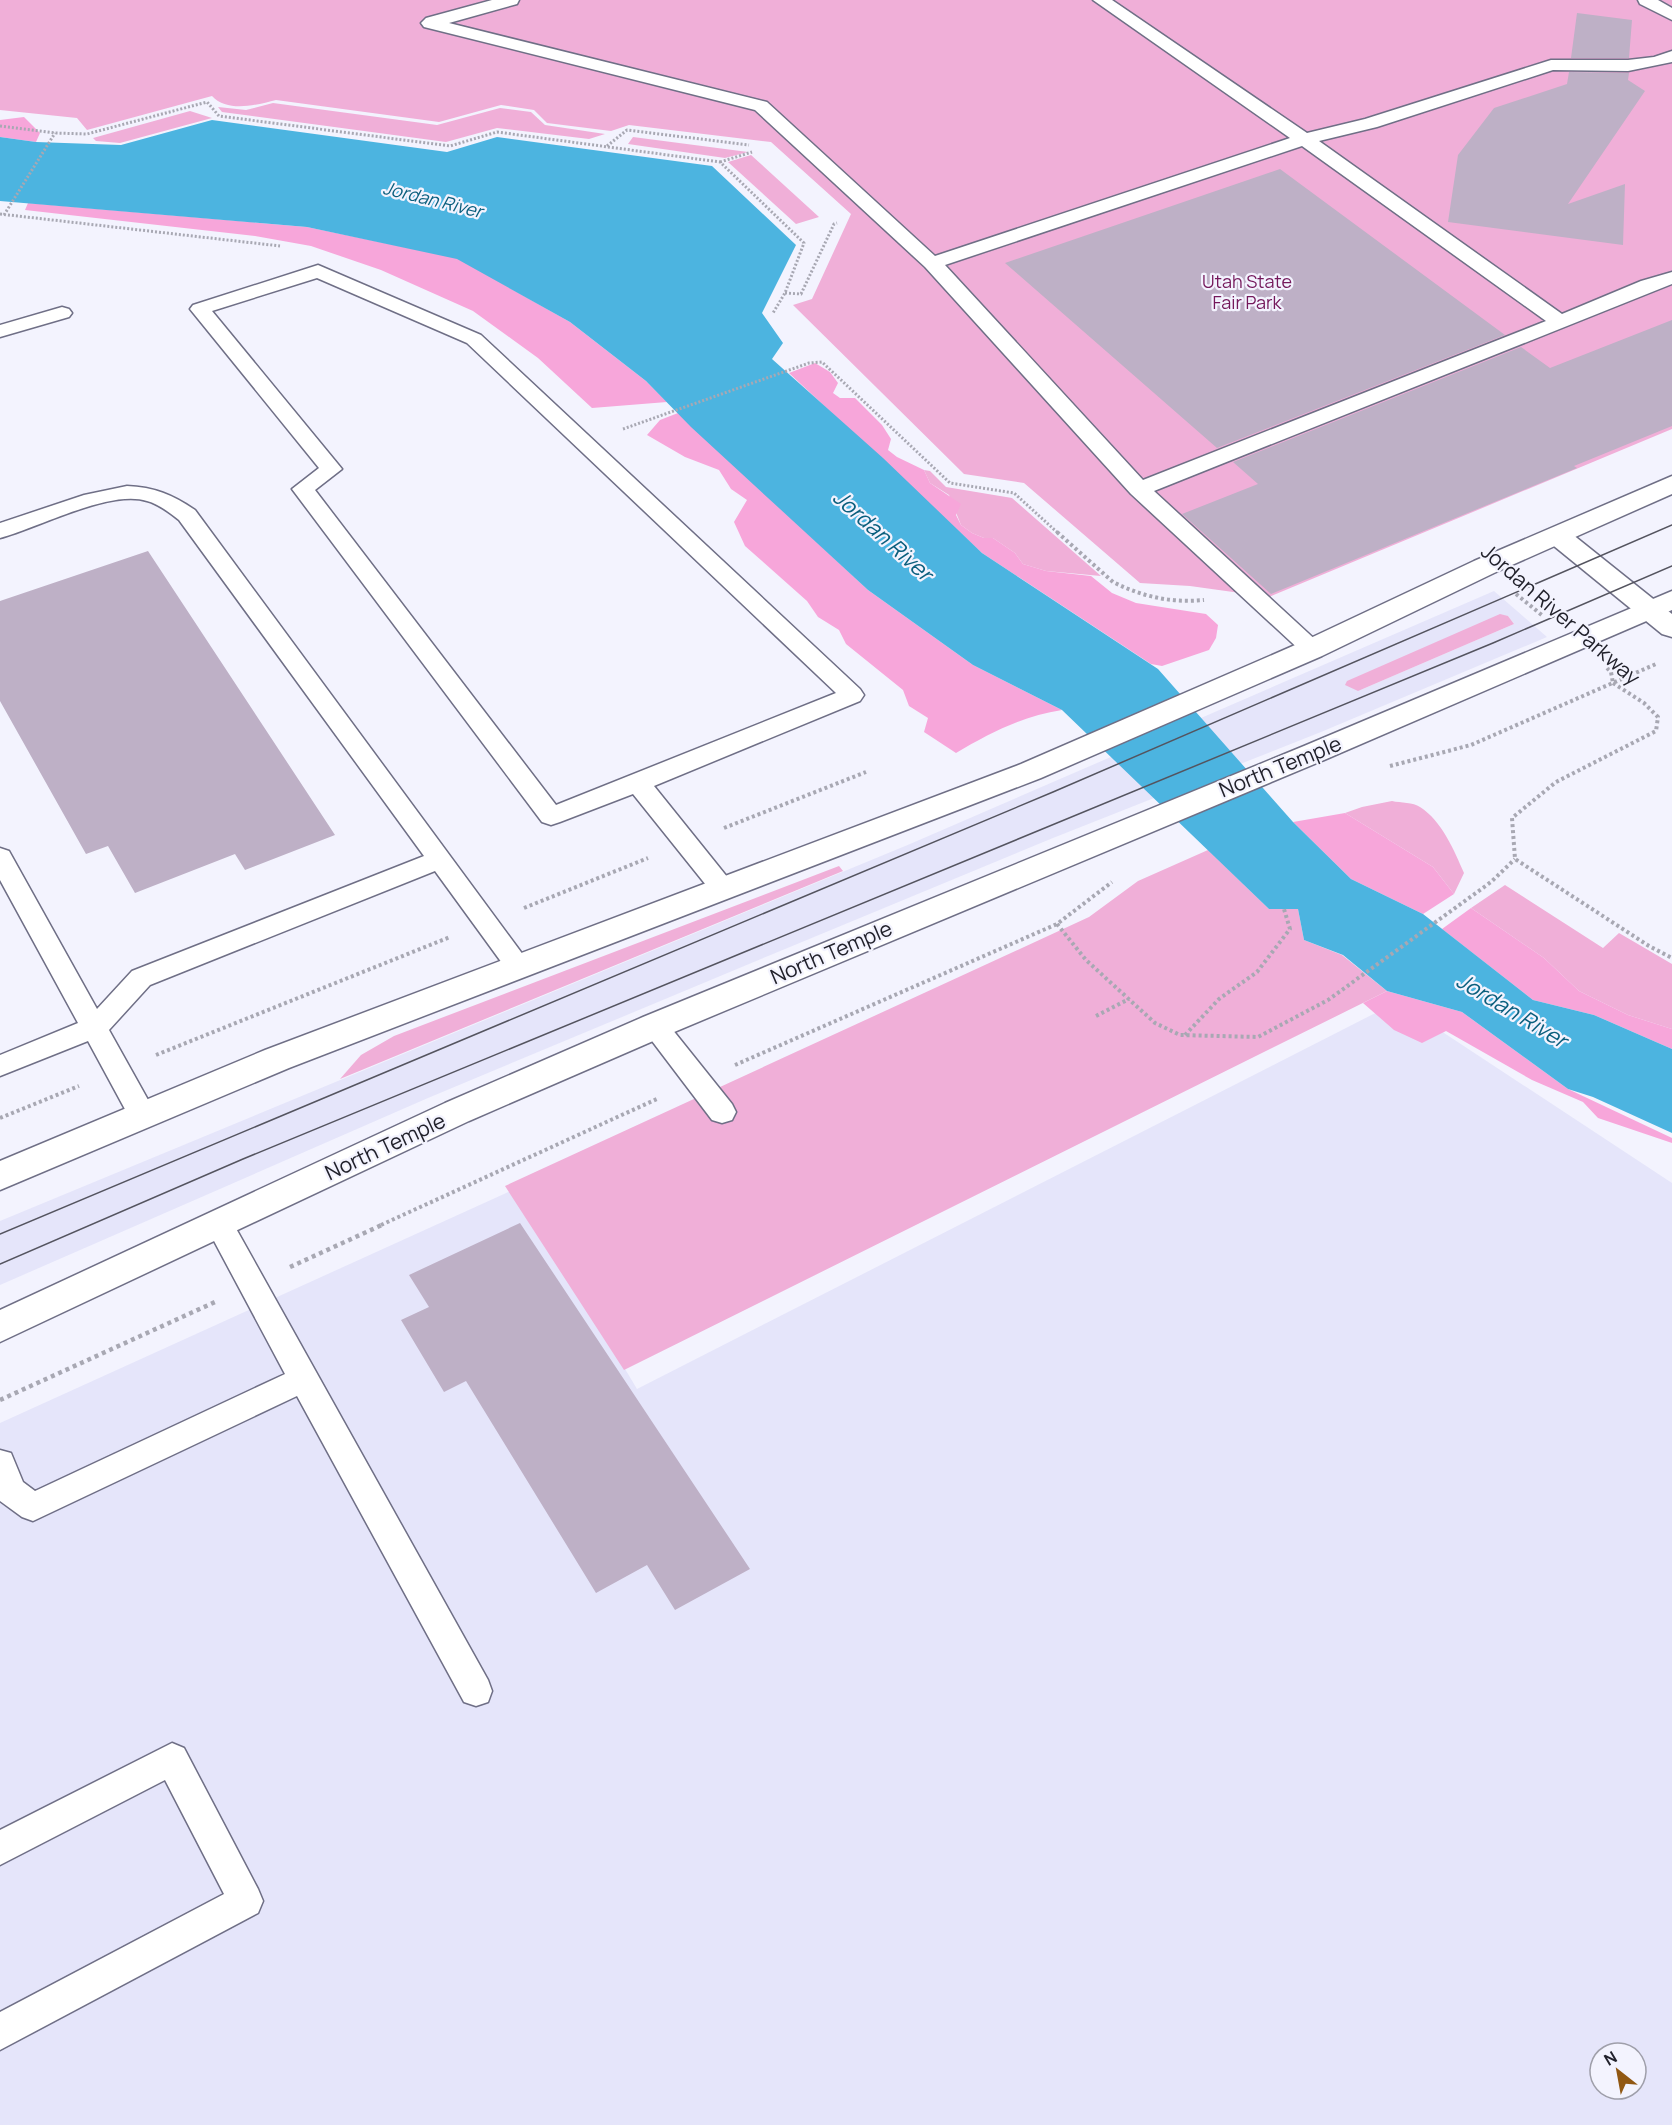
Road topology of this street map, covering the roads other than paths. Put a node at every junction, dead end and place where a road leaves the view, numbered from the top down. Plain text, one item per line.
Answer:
1 (511, 0) edge
2 (1101, 0) edge
3 (1646, 0) edge
4 (1672, 15) edge
5 (1672, 56) edge
6 (1304, 139) junction
7 (932, 263) junction
8 (1672, 278) edge
9 (62, 312) dead end
10 (1560, 322) junction
11 (0, 331) edge
12 (1672, 484) edge
13 (1139, 489) junction
14 (0, 531) edge
15 (1558, 536) junction
16 (1661, 605) edge
17 (1672, 628) edge
18 (1312, 648) junction
19 (638, 783) junction
20 (0, 857) edge
21 (439, 860) junction
22 (723, 889) junction
23 (519, 967) junction
24 (655, 1026) junction
25 (96, 1027) junction
26 (0, 1066) edge
27 (722, 1112) dead end
28 (142, 1116) junction
29 (0, 1176) edge
30 (219, 1224) junction
31 (0, 1327) edge
32 (303, 1379) junction
33 (0, 1463) edge
34 (476, 1690) dead end
35 (0, 1848) edge
36 (0, 2032) edge

1 - 7 lane
2 - 6 lane
3 - 4 lane
5 - 6 lane
6 - 7 lane
6 - 10 lane
7 - 13 lane
8 - 10 lane
9 - 11 lane
10 - 13 lane
12 - 15 main road
13 - 18 lane
14 - 21 lane
15 - 16 main road
15 - 18 main road
16 - 17 main road
16 - 24 main road, North Temple
18 - 22 main road
19 - 19 lane
19 - 22 lane
20 - 25 lane
21 - 23 lane
21 - 25 lane
22 - 23 main road
23 - 28 main road
24 - 27 lane
24 - 30 main road, North Temple
25 - 26 lane
25 - 28 lane
28 - 29 main road
30 - 31 main road, North Temple
30 - 32 lane
32 - 33 lane
32 - 34 lane
35 - 36 lane

